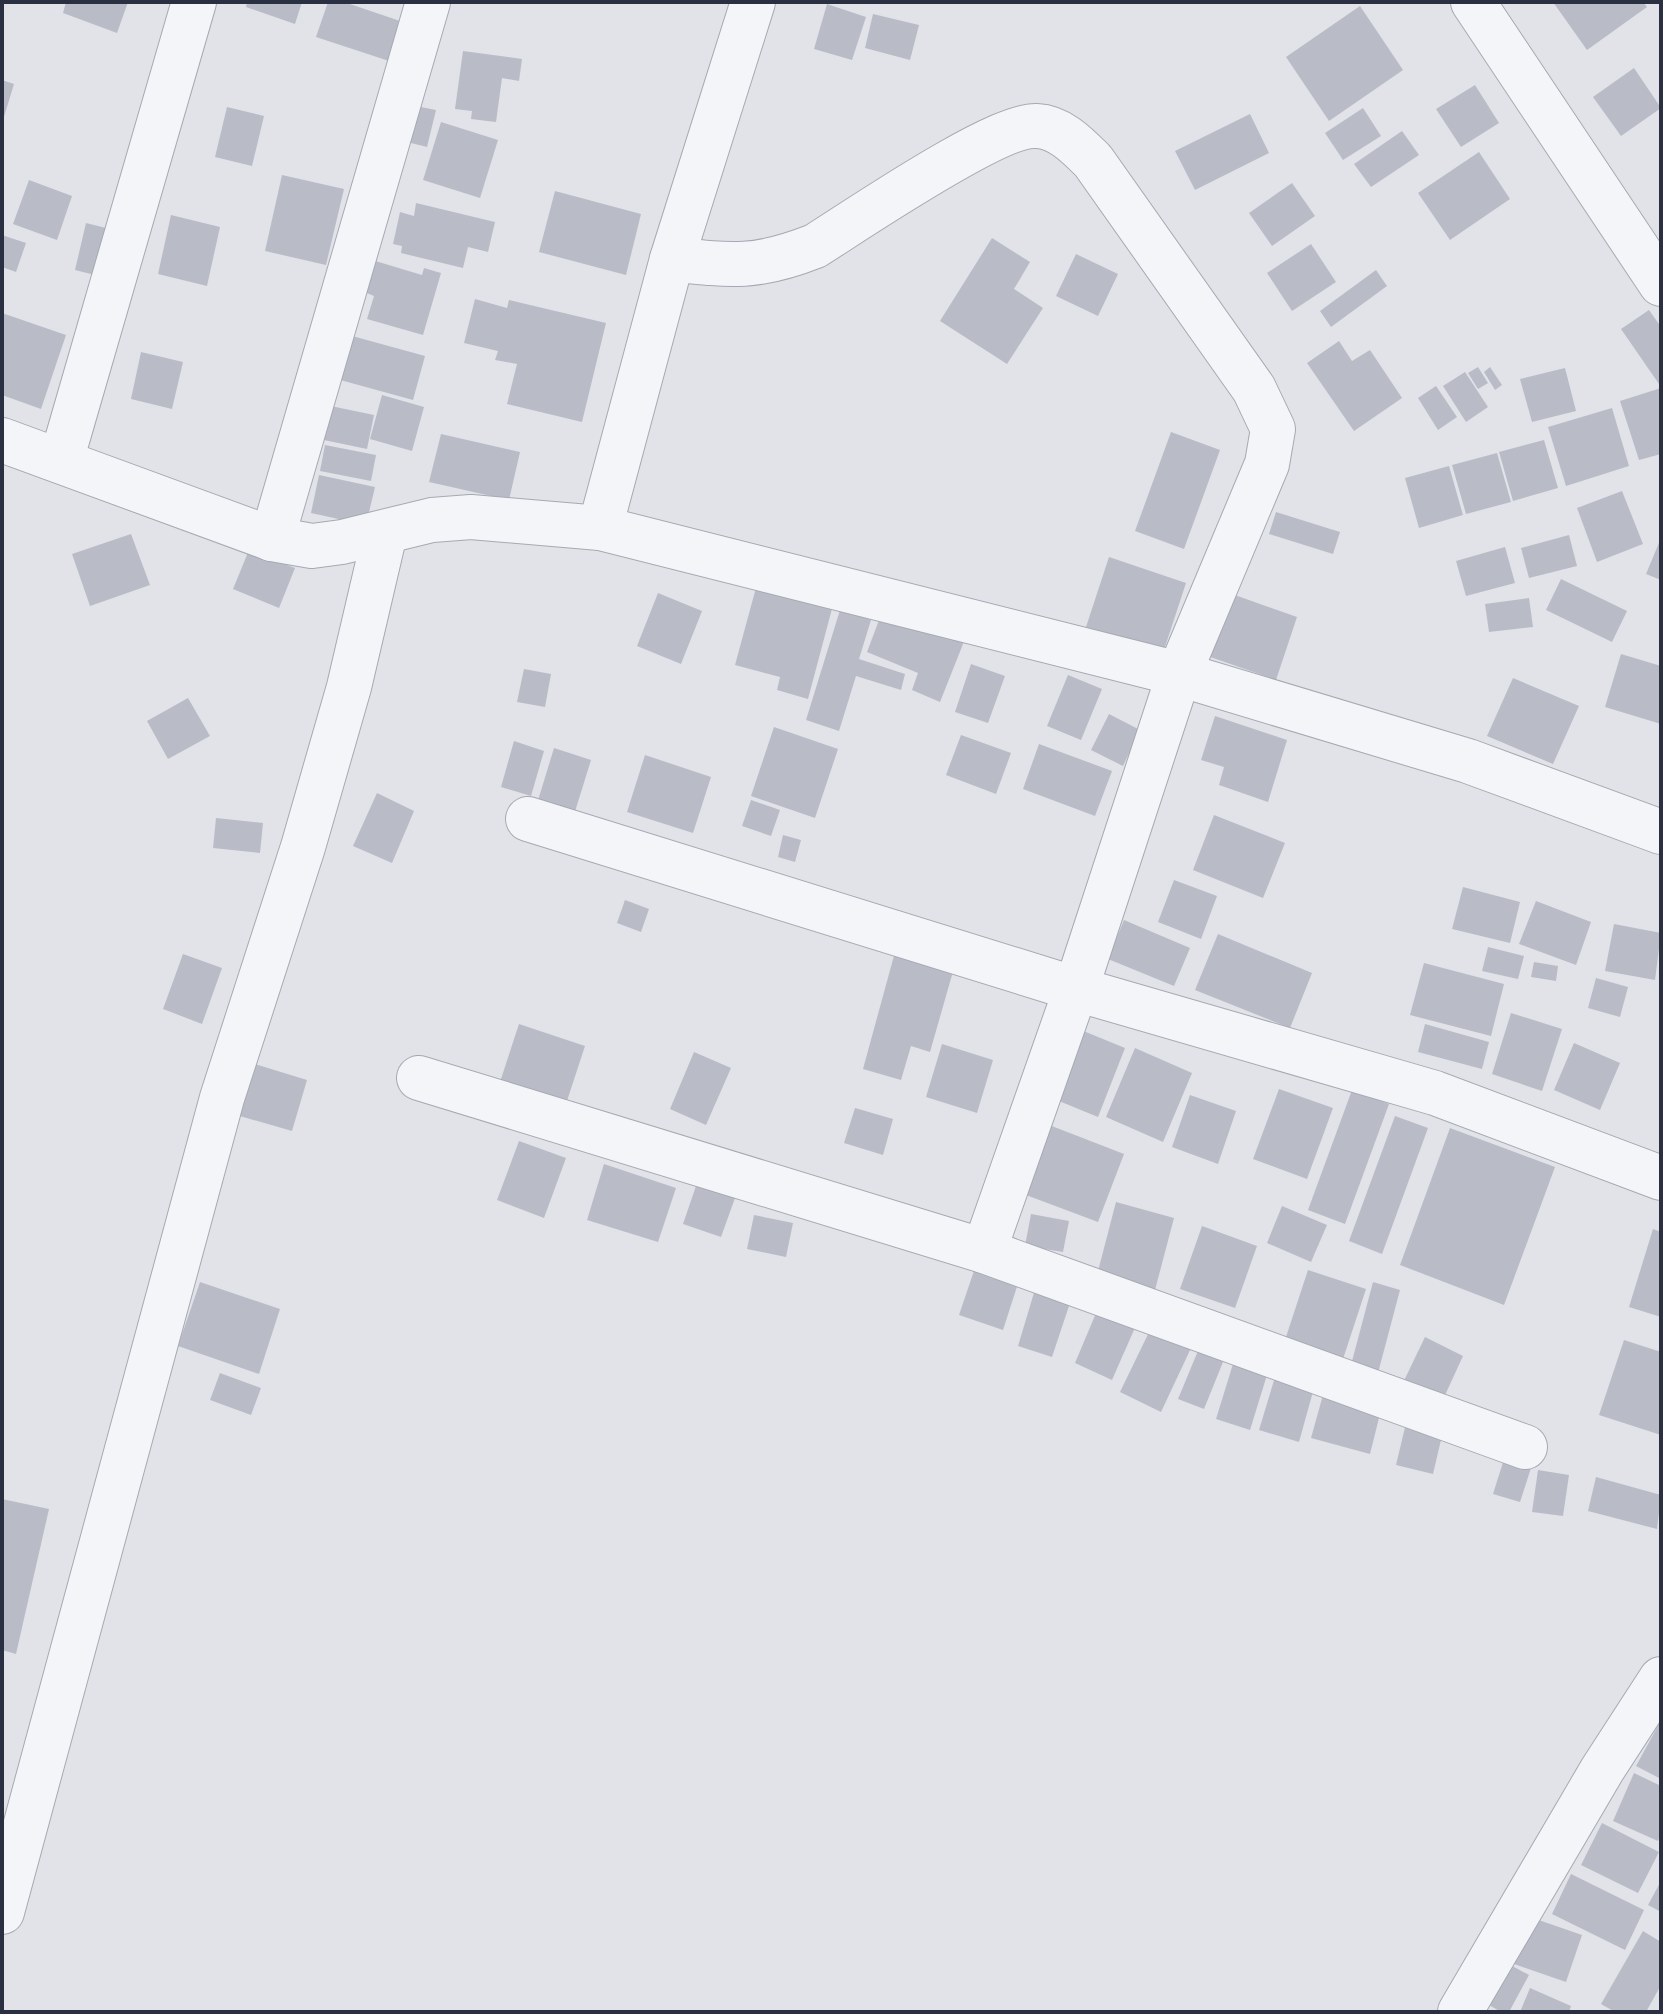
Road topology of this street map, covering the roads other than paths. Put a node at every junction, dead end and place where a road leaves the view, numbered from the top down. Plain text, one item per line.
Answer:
1 (194, 2) edge
2 (428, 2) edge
3 (753, 2) edge
4 (1473, 2) edge
5 (672, 259) junction
6 (1661, 284) edge
7 (2, 440) edge
8 (61, 461) junction
9 (600, 528) junction
10 (385, 533) junction
11 (272, 539) junction
12 (1179, 674) junction
13 (528, 819) dead end
14 (1661, 832) edge
15 (1076, 989) junction
16 (419, 1078) dead end
17 (1661, 1178) edge
18 (984, 1251) junction
19 (1525, 1447) dead end
20 (1661, 1679) edge
21 (2, 1912) edge
22 (1460, 2012) edge

1 - 8 street
2 - 11 street
3 - 5 street
4 - 6 street
5 - 9 street
5 - 12 street
7 - 8 street
8 - 11 street
9 - 10 street
9 - 12 street
10 - 11 street
10 - 21 street
12 - 14 street
12 - 15 street
13 - 15 street
15 - 17 street
15 - 18 street
16 - 18 street
18 - 19 street
20 - 22 street

